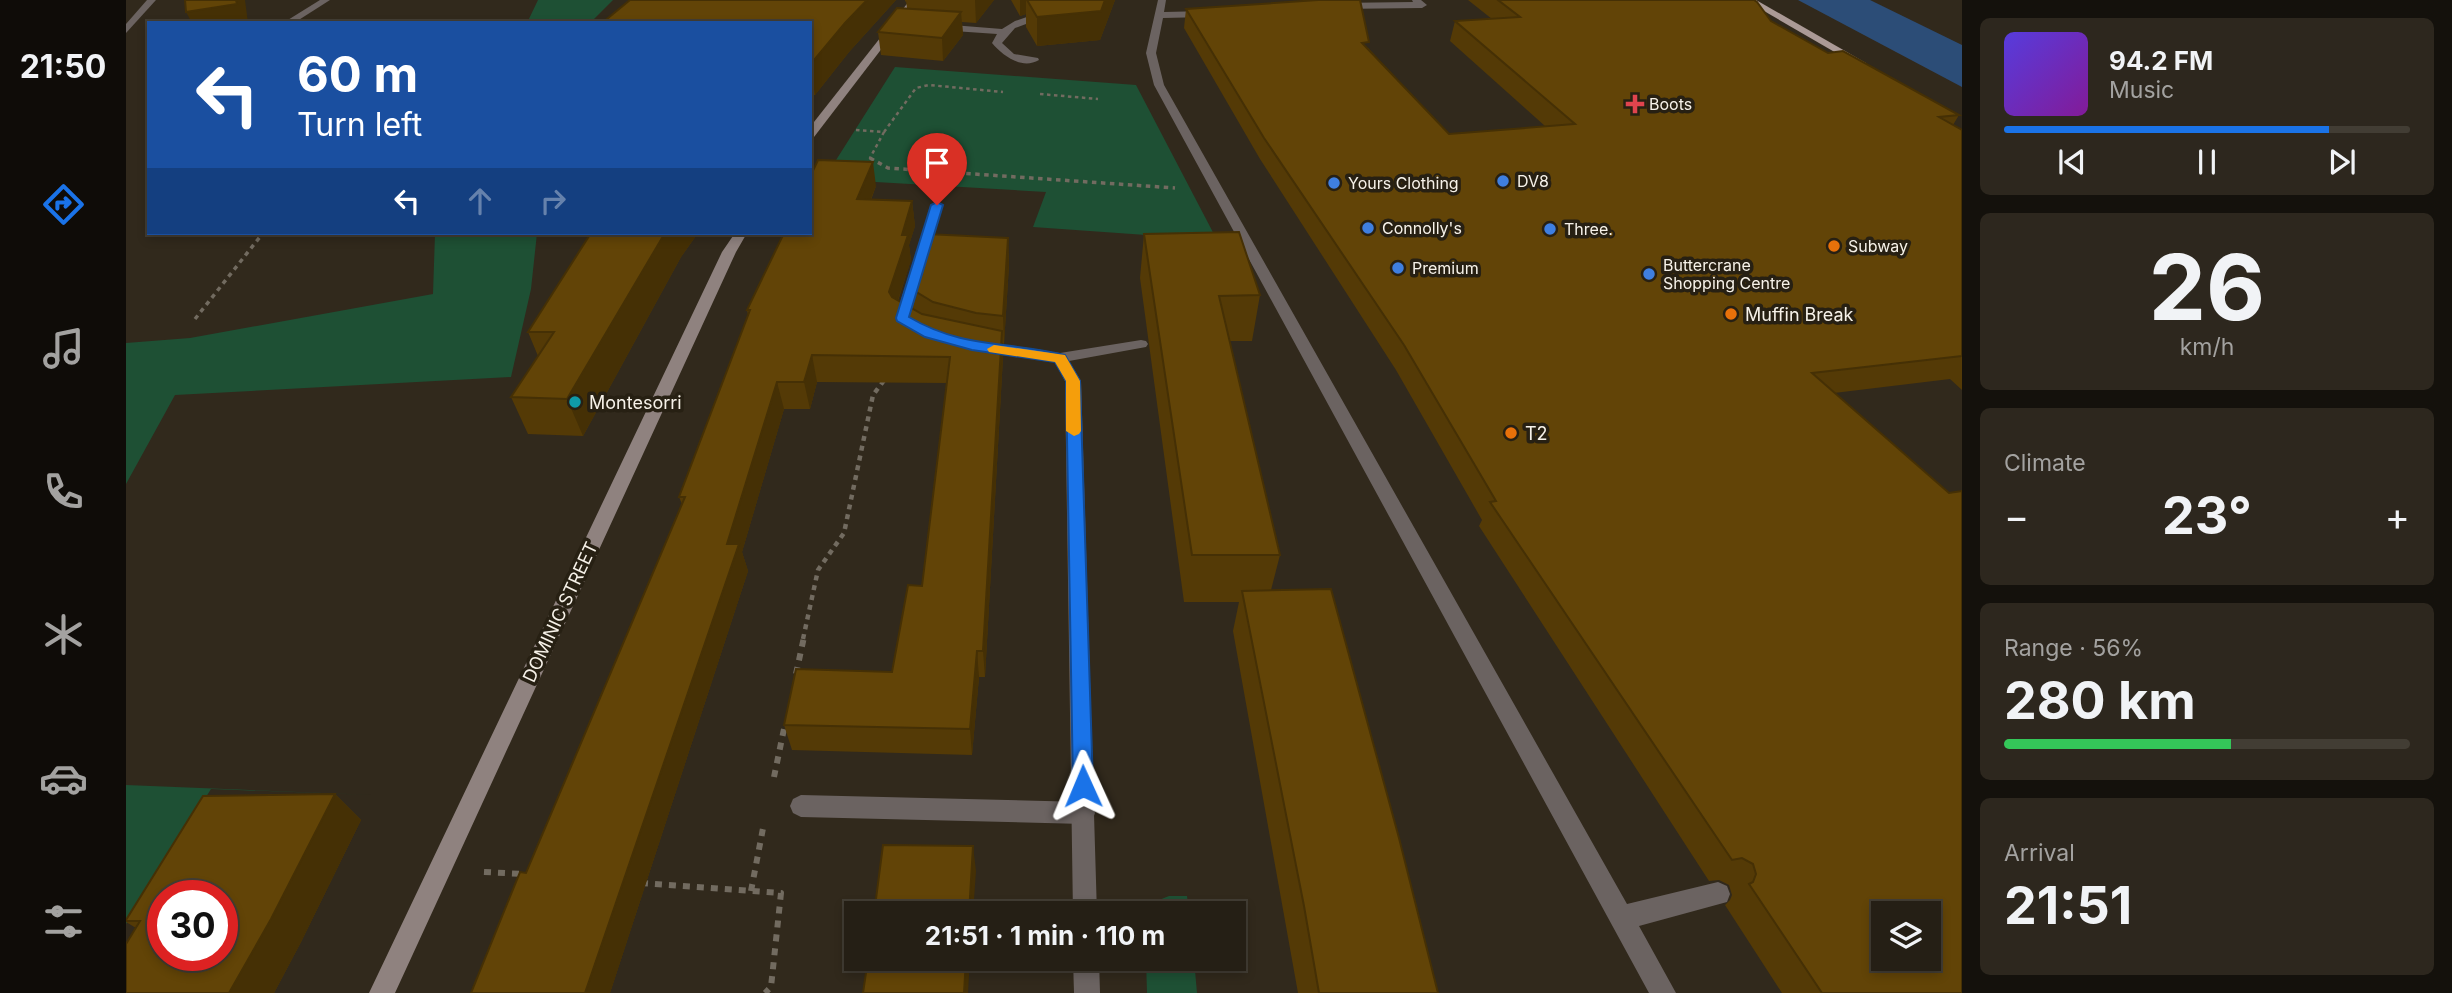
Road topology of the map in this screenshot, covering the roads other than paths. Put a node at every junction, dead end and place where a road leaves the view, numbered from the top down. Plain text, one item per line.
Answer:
1 (152, 0) edge
2 (326, 0) edge
3 (915, 0) edge
4 (1416, 0) edge
5 (1749, 0) edge
6 (1160, 7) edge
7 (1320, 7) edge
8 (1057, 9) edge
9 (1212, 14) edge
10 (290, 21) edge
11 (925, 26) edge
12 (126, 30) edge
13 (1002, 32) junction
14 (1034, 60) dead end
15 (1867, 66) edge
16 (813, 131) edge
17 (937, 205) dead end
18 (740, 235) edge
19 (920, 329) edge
20 (965, 344) edge
21 (1142, 344) dead end
22 (1060, 358) junction
23 (801, 806) dead end
24 (1084, 813) junction
25 (1718, 894) dead end
26 (1085, 901) edge
27 (1621, 918) junction
28 (1086, 971) edge
29 (382, 993) edge
30 (1087, 993) edge
31 (1663, 993) edge

1 - 12 street
2 - 10 street
3 - 16 main road
4 - 7 street
5 - 15 main road
6 - 9 street
6 - 27 street
8 - 13 street
11 - 13 street
13 - 14 street
17 - 19 street
18 - 29 main road, DOMINIC STREET
20 - 22 street
21 - 22 street
22 - 24 street
23 - 24 street
24 - 26 street
25 - 27 street
27 - 31 street
28 - 30 street

